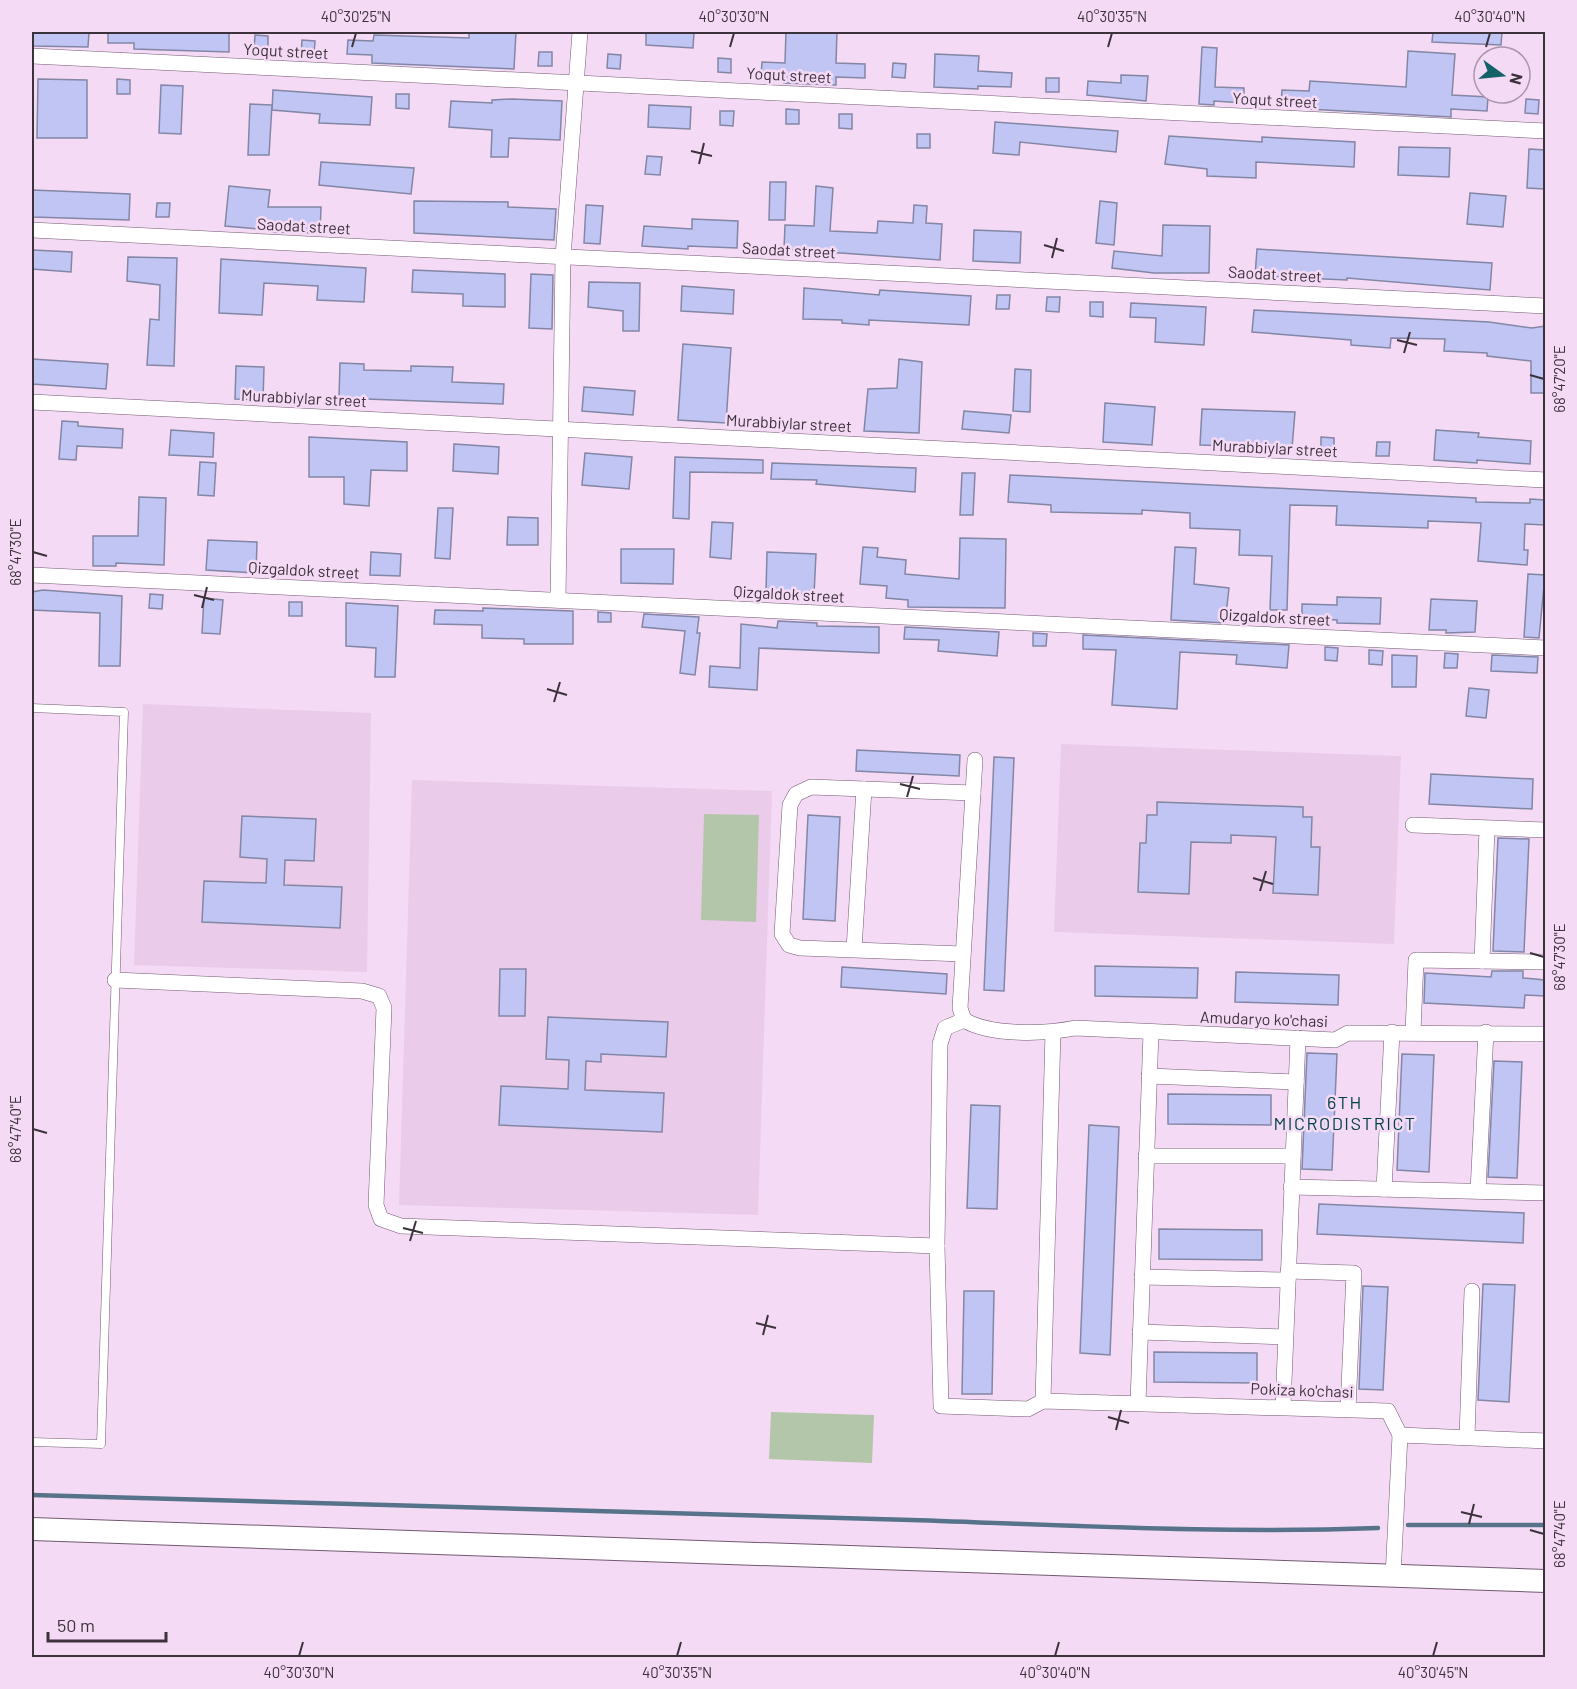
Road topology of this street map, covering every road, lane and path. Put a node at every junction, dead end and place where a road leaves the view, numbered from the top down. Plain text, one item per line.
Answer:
1 (580, 32) edge
2 (32, 56) edge
3 (576, 83) junction
4 (1545, 131) edge
5 (32, 230) edge
6 (563, 257) junction
7 (1545, 306) edge
8 (32, 402) edge
9 (560, 429) junction
10 (1545, 480) edge
11 (32, 575) edge
12 (558, 600) junction
13 (1545, 648) edge
14 (32, 708) edge
15 (975, 760) dead end
16 (864, 789) junction
17 (973, 793) junction
18 (1413, 825) dead end
19 (1487, 829) junction
20 (1545, 830) edge
21 (854, 949) junction
22 (963, 954) junction
23 (1482, 961) junction
24 (1545, 962) edge
25 (115, 980) junction
26 (964, 1020) junction
27 (1053, 1032) junction
28 (1151, 1032) junction
29 (1392, 1032) junction
30 (1413, 1032) junction
31 (1486, 1032) junction
32 (1545, 1034) edge
33 (1298, 1038) junction
34 (1149, 1076) junction
35 (1296, 1082) junction
36 (1146, 1156) junction
37 (1293, 1156) junction
38 (1291, 1187) junction
39 (1384, 1189) junction
40 (1478, 1191) junction
41 (1545, 1193) edge
42 (937, 1246) junction
43 (1288, 1276) junction
44 (1142, 1277) junction
45 (1472, 1291) dead end
46 (1140, 1332) junction
47 (1285, 1337) junction
48 (1043, 1401) junction
49 (1138, 1403) junction
50 (1283, 1407) junction
51 (1348, 1409) junction
52 (1400, 1435) junction
53 (1467, 1437) junction
54 (1545, 1441) edge
55 (32, 1442) edge
56 (32, 1529) edge
57 (1393, 1577) junction
58 (1545, 1581) edge

1 - 3 street
2 - 3 street, Yoqut street
3 - 4 street, Yoqut street
3 - 6 street
5 - 6 street, Saodat street
6 - 7 street, Saodat street
6 - 9 street
8 - 9 street, Murabbiylar street
9 - 10 street, Murabbiylar street
9 - 12 street
11 - 12 street, Qizgaldok street
12 - 13 street, Qizgaldok street
14 - 25 lane
15 - 17 street
16 - 17 street
16 - 21 street
16 - 21 street
17 - 22 street
18 - 19 street
19 - 20 street
19 - 23 street
21 - 22 street
22 - 26 street
23 - 24 street
23 - 30 street
25 - 42 street
25 - 55 lane
26 - 27 street, Amudaryo ko'chasi
26 - 42 street
27 - 28 street, Amudaryo ko'chasi
27 - 48 street
28 - 33 street, Amudaryo ko'chasi
28 - 34 street
29 - 30 street, Amudaryo ko'chasi
29 - 33 street, Amudaryo ko'chasi
29 - 39 street
30 - 31 street, Amudaryo ko'chasi
31 - 32 street, Amudaryo ko'chasi
31 - 40 street
33 - 35 street
34 - 35 street
34 - 36 street
35 - 37 street
36 - 37 street
36 - 44 street
37 - 38 street
38 - 39 street
38 - 43 street
39 - 40 street
40 - 41 street
42 - 48 street, Pokiza ko'chasi
43 - 44 street
43 - 47 street
43 - 51 street
44 - 46 street
45 - 53 street
46 - 47 street
46 - 49 street
47 - 50 street
48 - 49 street, Pokiza ko'chasi
49 - 50 street, Pokiza ko'chasi
50 - 51 street, Pokiza ko'chasi
51 - 52 street, Pokiza ko'chasi
52 - 53 street
52 - 57 street
53 - 54 street
56 - 57 main road
57 - 58 main road

